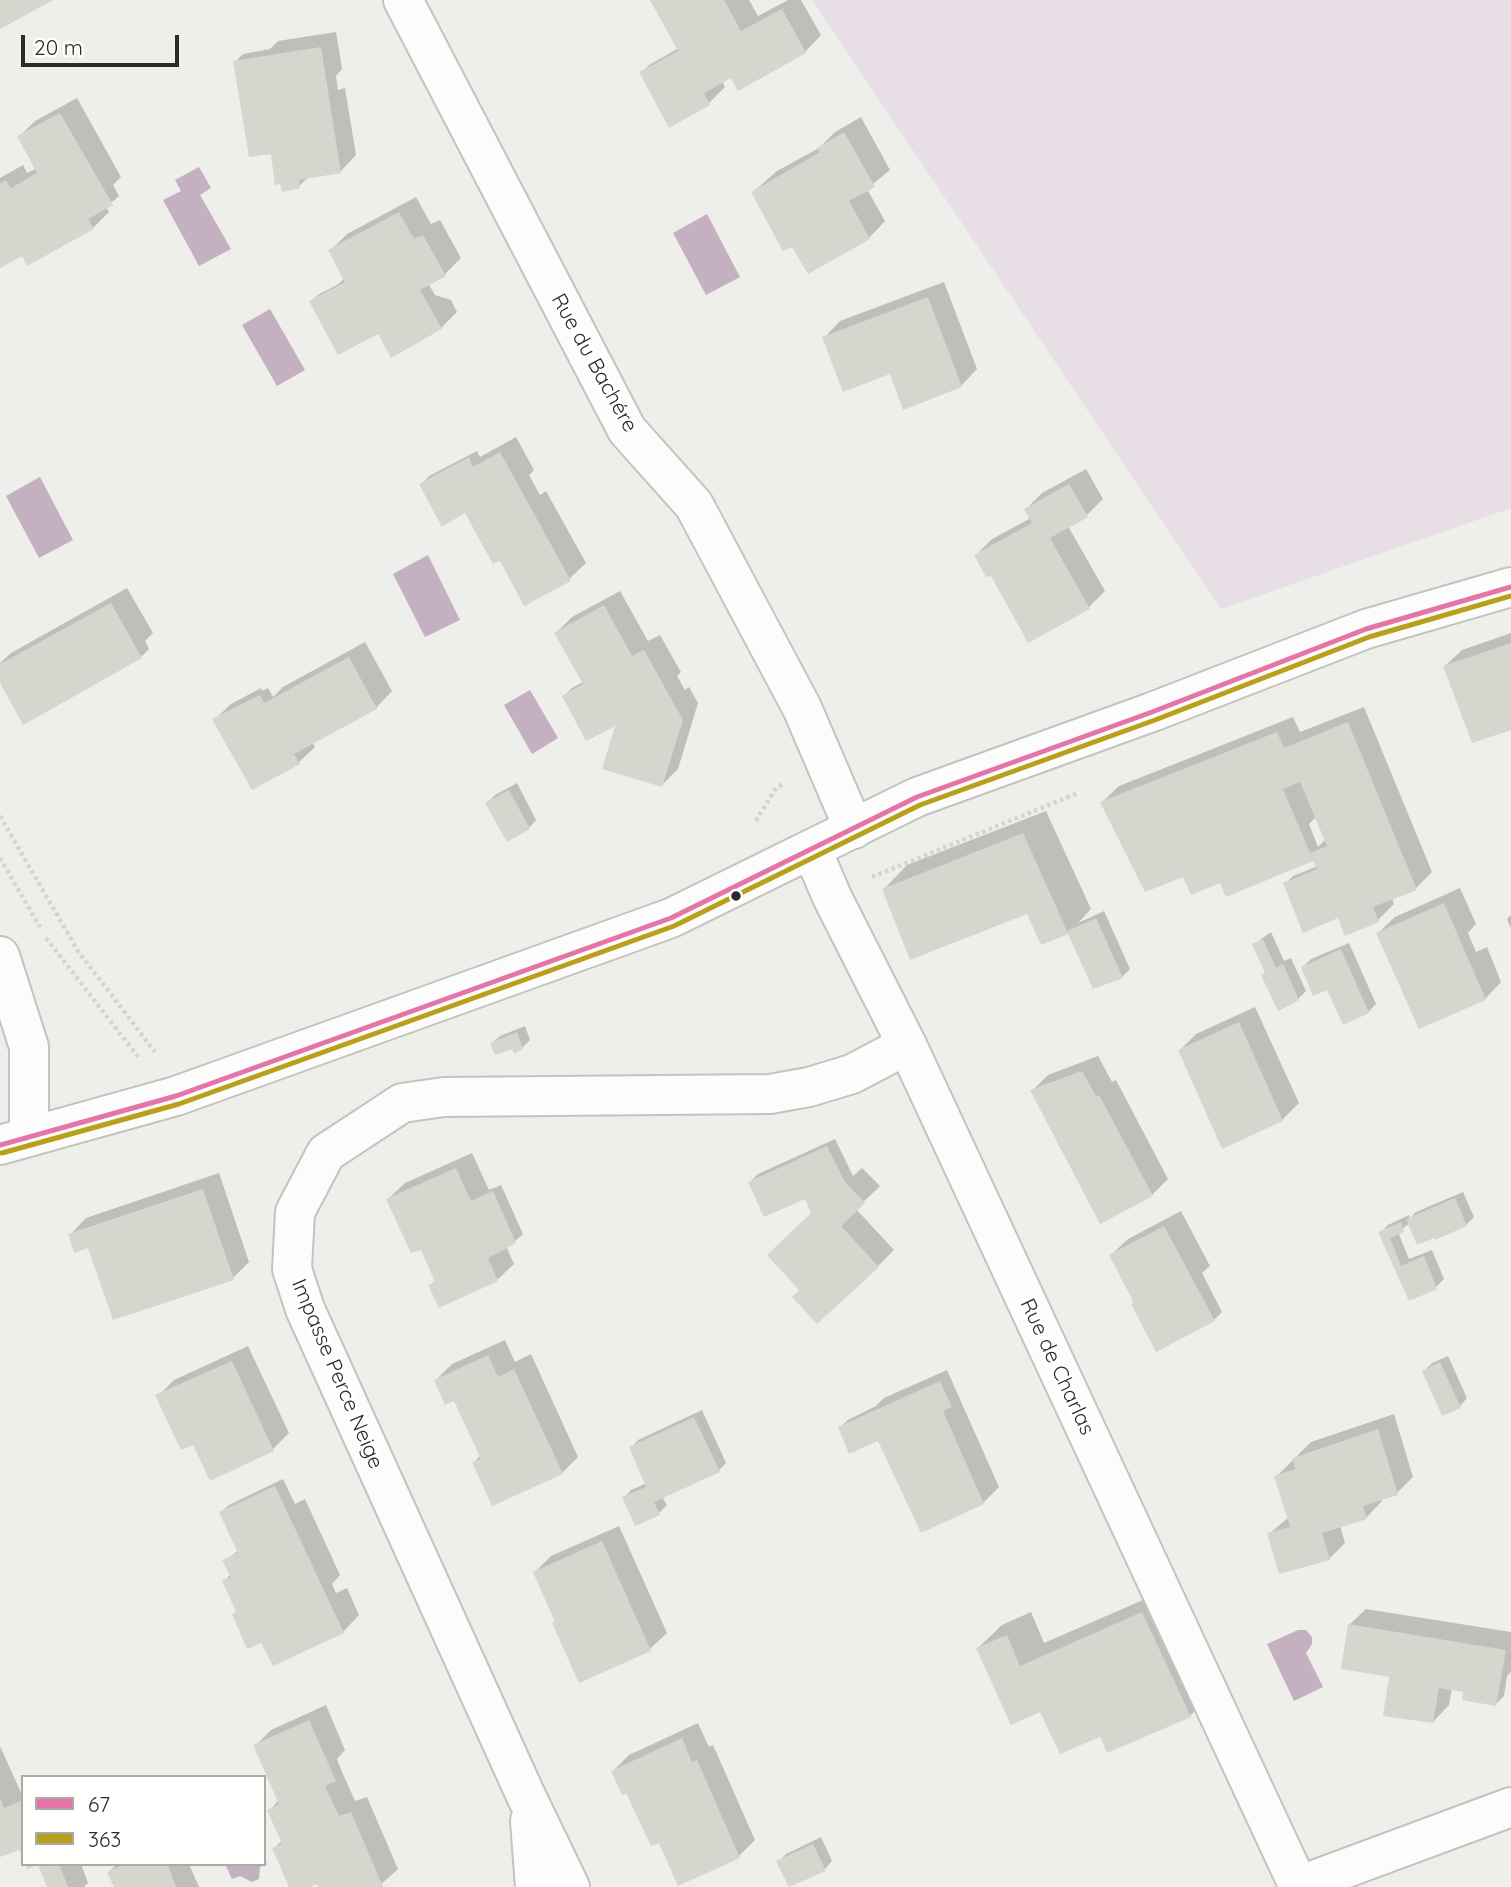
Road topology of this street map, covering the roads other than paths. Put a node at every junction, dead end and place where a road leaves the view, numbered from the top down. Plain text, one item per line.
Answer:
1 (403, 0) edge
2 (1511, 587) edge
3 (854, 829) junction
4 (812, 850) junction
5 (0, 956) edge
6 (906, 1045) junction
7 (15, 1140) edge
8 (527, 1798) junction
9 (1511, 1807) edge
10 (1298, 1886) edge
11 (535, 1887) edge
12 (570, 1887) edge

1 - 3 street, Rue du Bachére
2 - 3 street
3 - 4 street
4 - 6 street, Rue de Charlas
4 - 7 street
5 - 7 street
6 - 8 street, Impasse Perce Neige
6 - 10 street, Rue de Charlas
8 - 11 street, Impasse Perce Neige
8 - 12 street, Impasse Perce Neige
9 - 10 street, Rue de Charlas

